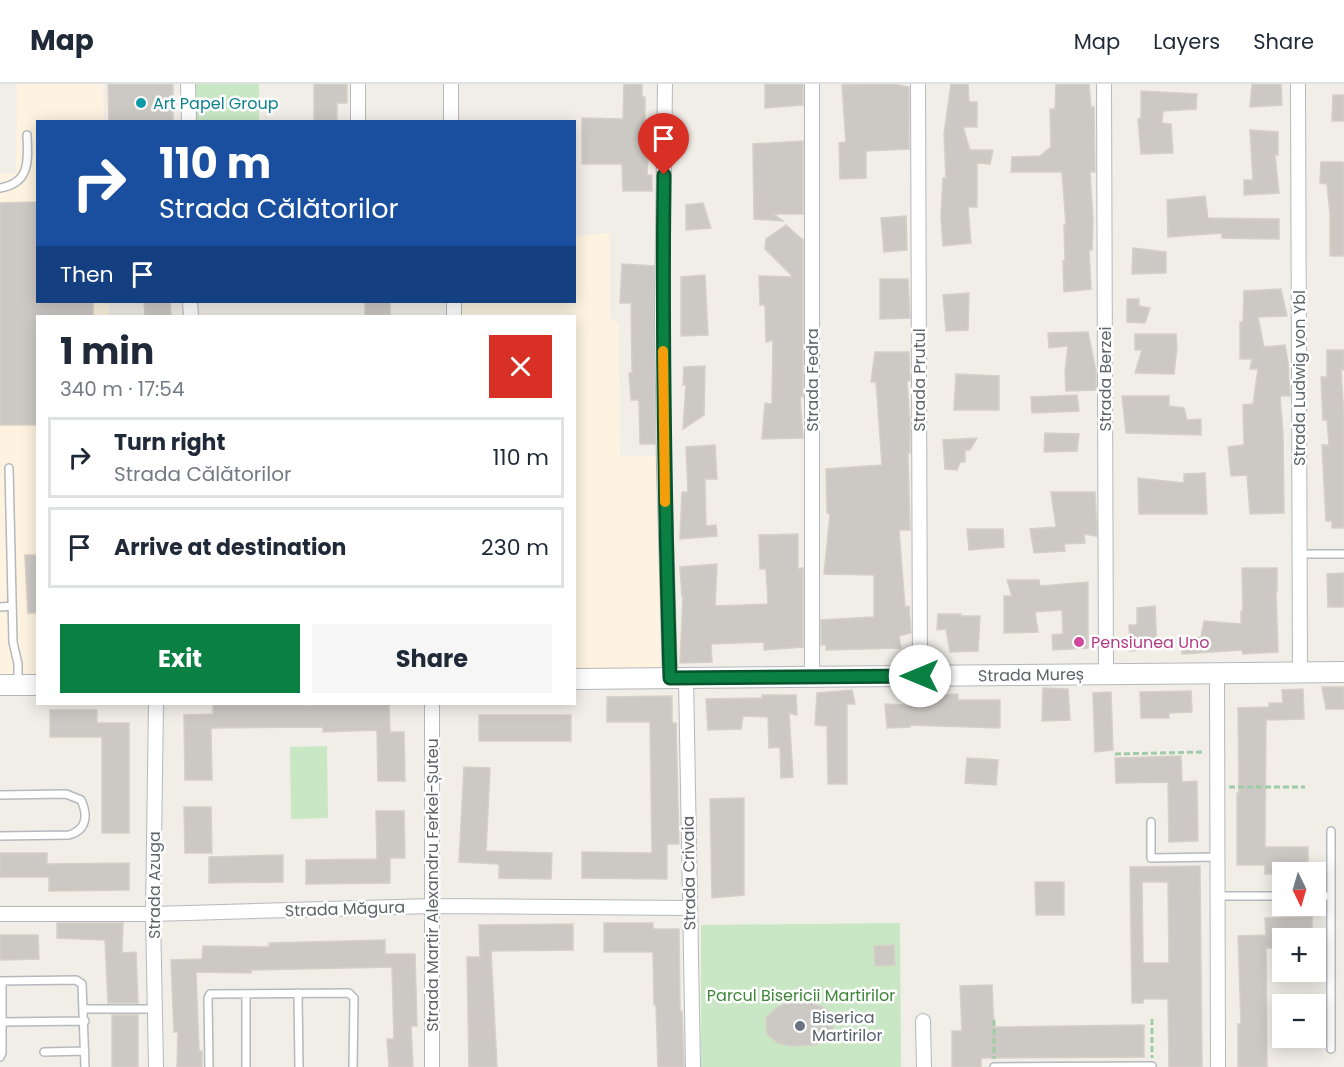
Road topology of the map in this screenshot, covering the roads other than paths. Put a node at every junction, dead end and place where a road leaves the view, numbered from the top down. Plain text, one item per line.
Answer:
1 (188, 84) edge
2 (358, 84) edge
3 (451, 84) edge
4 (665, 84) edge
5 (812, 84) edge
6 (918, 84) edge
7 (1104, 84) edge
8 (1298, 84) edge
9 (189, 120) edge
10 (358, 120) edge
11 (451, 120) edge
12 (27, 135) dead end
13 (0, 188) edge
14 (9, 468) dead end
15 (1344, 554) edge
16 (1300, 555) junction
17 (0, 606) edge
18 (12, 606) junction
19 (1300, 672) junction
20 (1344, 672) edge
21 (1217, 673) junction
22 (1106, 674) junction
23 (812, 676) junction
24 (920, 676) junction
25 (678, 678) junction
26 (576, 679) edge
27 (19, 685) edge
28 (156, 705) edge
29 (432, 705) edge
30 (0, 795) edge
31 (1151, 822) dead end
32 (1331, 831) dead end
33 (0, 836) edge
34 (1218, 857) junction
35 (1218, 896) junction
36 (1272, 896) edge
37 (1326, 896) edge
38 (1331, 896) junction
39 (432, 906) junction
40 (689, 908) junction
41 (0, 914) edge
42 (153, 914) junction
43 (1, 981) edge
44 (298, 993) junction
45 (246, 994) junction
46 (84, 1009) junction
47 (154, 1009) junction
48 (923, 1021) dead end
49 (85, 1022) junction
50 (2, 1023) junction
51 (1331, 1049) dead end
52 (85, 1051) junction
53 (44, 1052) dead end
54 (0, 1057) edge
55 (1152, 1065) road end
56 (1076, 1066) edge
57 (85, 1067) edge
58 (156, 1067) edge
59 (209, 1067) edge
60 (246, 1067) edge
61 (299, 1067) edge
62 (353, 1067) edge
63 (432, 1067) edge
64 (693, 1067) edge
65 (924, 1067) edge
66 (994, 1067) edge
67 (1218, 1067) edge

1 - 9 street
2 - 10 street
3 - 11 street
4 - 25 street, Strada Crivaia
5 - 23 street, Strada Fedra
6 - 24 street, Strada Prutul
7 - 22 street, Strada Berzei
8 - 16 street, Strada Ludwig von Ybl
12 - 13 lane
14 - 18 lane
15 - 16 lane
16 - 19 street, Strada Ludwig von Ybl
17 - 18 lane
18 - 27 lane
19 - 20 street, Strada Mureș
19 - 21 street, Strada Mureș
21 - 22 street, Strada Mureș
21 - 34 street
22 - 24 street, Strada Mureș
23 - 24 street, Strada Mureș
23 - 25 street, Strada Mureș
25 - 26 street, Strada Mureș
25 - 40 street, Strada Crivaia
28 - 42 street, Strada Azuga
29 - 39 street, Strada Martir Alexandru Ferkel-Șuteu
30 - 33 lane
31 - 34 lane
32 - 38 lane
34 - 35 street
35 - 36 lane
35 - 67 street
37 - 38 lane
38 - 51 lane
39 - 40 street, Strada Măgura
39 - 42 street, Strada Măgura
39 - 63 street, Strada Martir Alexandru Ferkel-Șuteu
40 - 64 street, Strada Crivaia
41 - 42 street, Strada Măgura
42 - 47 street, Strada Azuga
43 - 46 lane
43 - 50 lane
44 - 45 lane
44 - 61 lane
44 - 62 lane
45 - 59 lane
45 - 60 lane
46 - 47 lane
46 - 49 lane
47 - 58 street, Strada Azuga
48 - 65 street
49 - 50 lane
49 - 52 lane
50 - 54 lane
52 - 53 lane
52 - 57 lane
55 - 56 lane
56 - 66 lane

